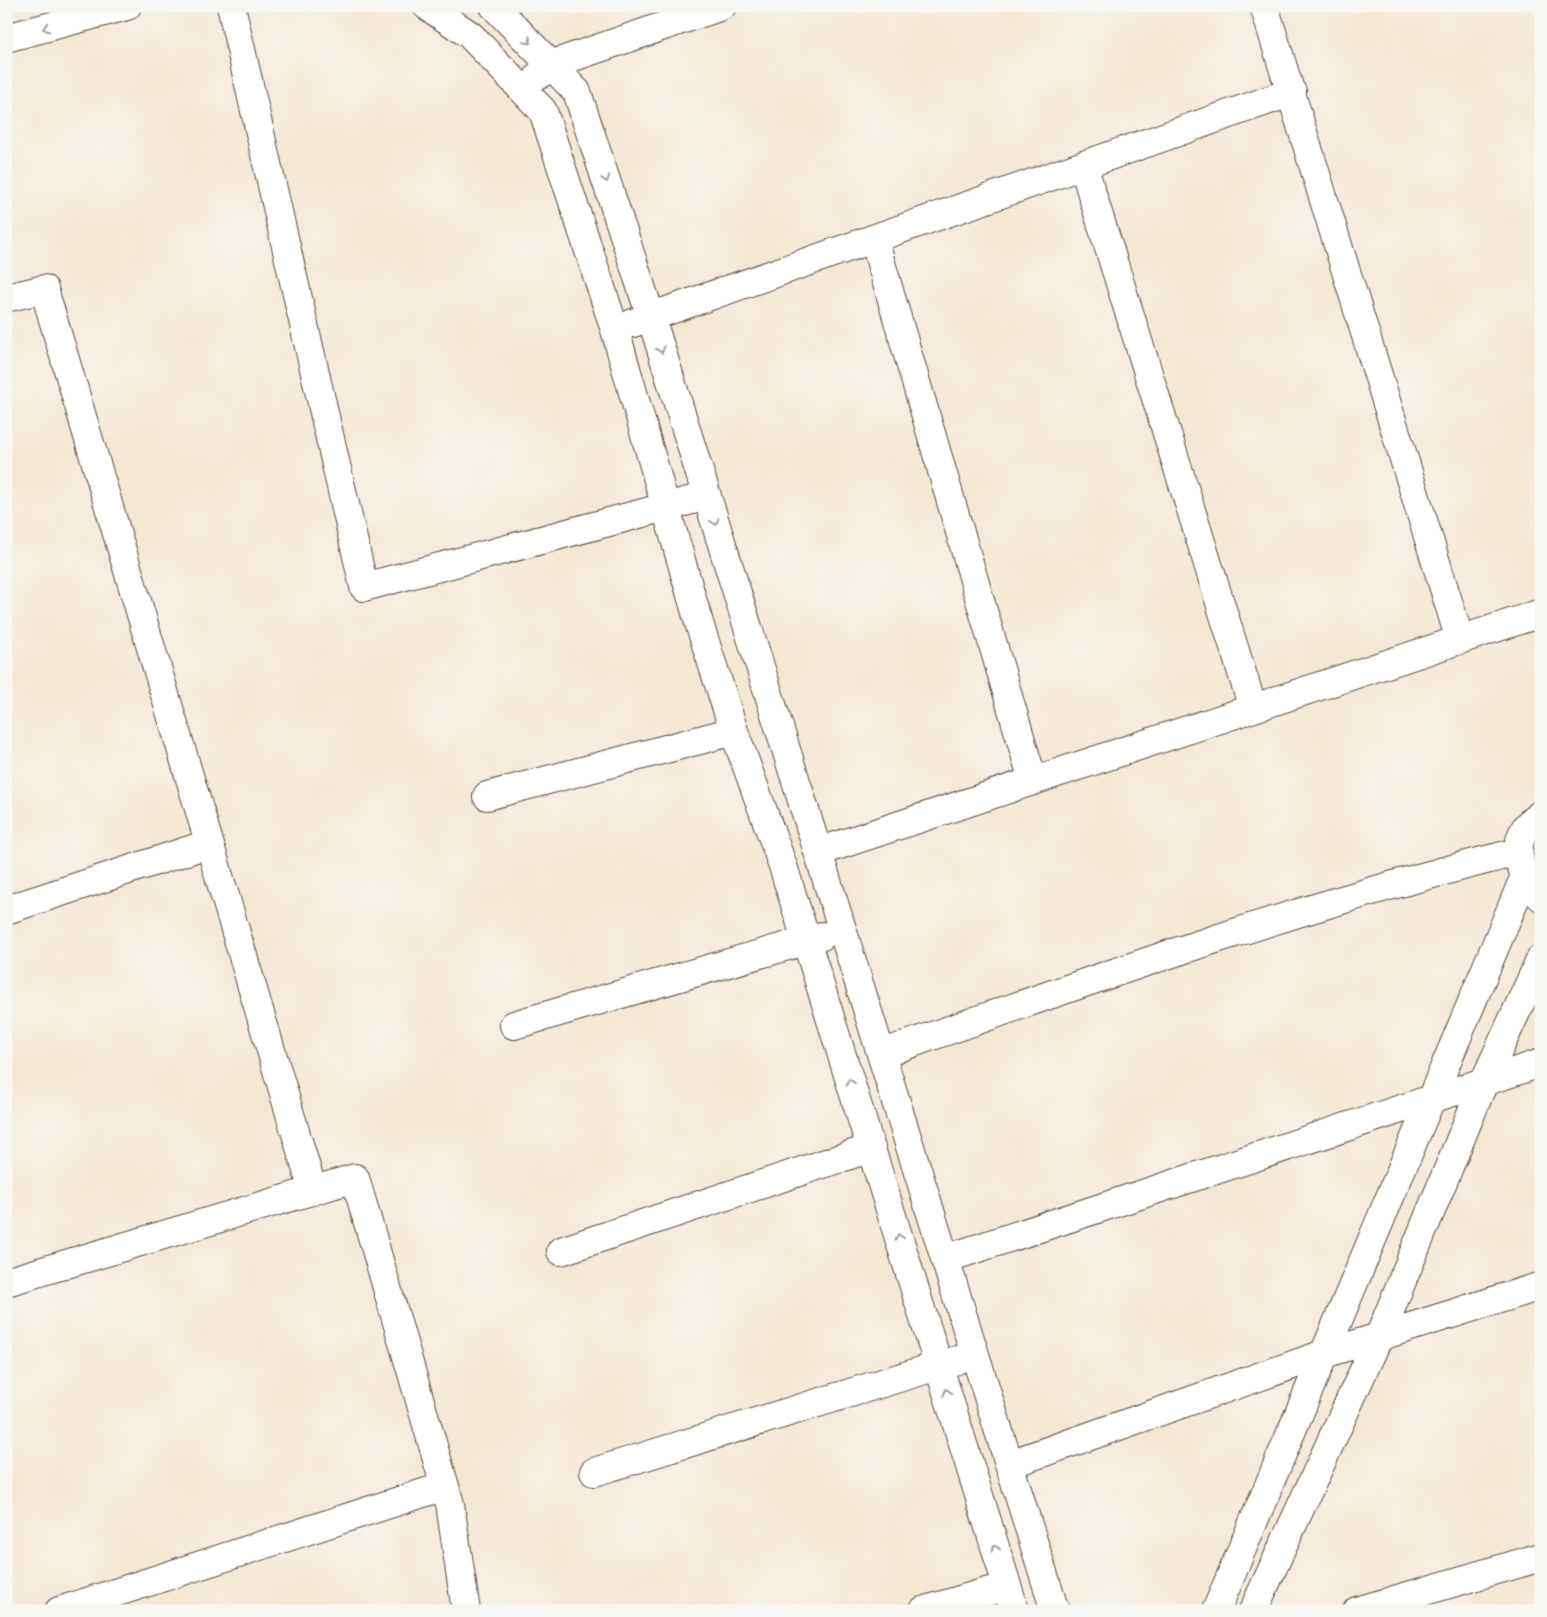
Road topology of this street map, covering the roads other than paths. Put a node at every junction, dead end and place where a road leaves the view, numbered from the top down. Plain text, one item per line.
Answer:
1 (127, 6) edge
2 (231, 6) edge
3 (426, 6) edge
4 (494, 6) edge
5 (722, 6) edge
6 (1264, 6) edge
7 (6, 38) edge
8 (550, 65) junction
9 (522, 90) junction
10 (1292, 92) junction
11 (1083, 165) junction
12 (874, 238) junction
13 (6, 298) edge
14 (651, 317) junction
15 (615, 330) junction
16 (707, 496) junction
17 (665, 507) junction
18 (1541, 613) edge
19 (1460, 640) junction
20 (1253, 708) junction
21 (734, 731) junction
22 (1034, 781) junction
23 (487, 796) dead end
24 (1541, 814) edge
25 (208, 844) junction
26 (818, 852) junction
27 (1518, 852) junction
28 (1533, 888) edge
29 (6, 910) edge
30 (843, 930) junction
31 (806, 941) junction
32 (1541, 958) edge
33 (514, 1025) dead end
34 (881, 1054) junction
35 (1541, 1063) edge
36 (1484, 1082) junction
37 (1431, 1098) junction
38 (871, 1148) junction
39 (313, 1191) junction
40 (561, 1252) dead end
41 (945, 1259) junction
42 (6, 1282) edge
43 (1541, 1286) edge
44 (1380, 1337) junction
45 (975, 1354) junction
46 (1324, 1354) junction
47 (938, 1365) junction
48 (1010, 1464) junction
49 (594, 1472) dead end
50 (445, 1486) junction
51 (1541, 1557) edge
52 (1011, 1598) edge
53 (59, 1611) edge
54 (466, 1611) edge
55 (923, 1611) edge
56 (1055, 1611) edge
57 (1216, 1611) edge
58 (1253, 1611) edge
59 (1357, 1611) edge

1 -> 7 street
2 - 17 street
3 - 9 street
4 -> 8 street
5 - 8 street
6 - 10 street
8 - 9 street
8 -> 14 street
9 - 15 street
10 - 11 street
10 - 19 street
11 - 12 street
11 - 20 street
12 - 14 street
12 - 22 street
13 - 25 street
14 - 15 street
14 -> 16 street
15 - 17 street
16 - 17 street
16 -> 26 street
17 - 21 street
18 - 19 street
19 - 20 street
20 - 22 street
21 - 23 street
21 - 31 street
22 - 26 street
24 - 27 street
25 - 29 street
25 - 39 street
26 - 30 street
27 - 28 street
27 - 34 street
28 - 37 street
30 - 31 street
30 - 34 street
31 - 33 street
38 -> 31 street
32 - 36 street
34 - 41 street
35 - 36 street
36 - 37 street
36 - 44 street
37 - 41 street
37 - 46 street
38 - 40 street
47 -> 38 street
39 - 42 street
39 - 50 street
41 - 45 street
43 - 44 street
44 - 46 street
44 - 58 street
45 - 47 street
45 - 48 street
46 - 48 street
46 - 57 street
47 - 49 street
52 -> 47 street
48 - 56 street
50 - 53 street
50 - 54 street
51 - 59 street
52 - 55 street

